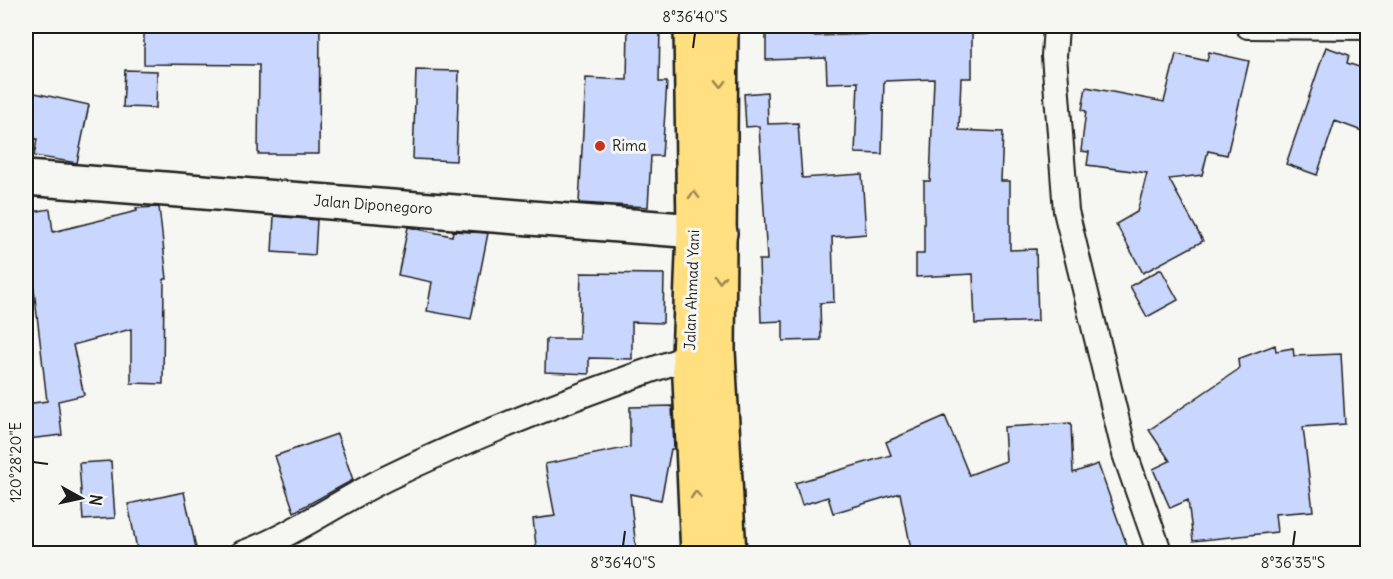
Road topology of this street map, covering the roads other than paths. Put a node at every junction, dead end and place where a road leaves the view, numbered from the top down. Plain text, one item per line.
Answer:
1 (691, 26) edge
2 (721, 26) edge
3 (1056, 26) edge
4 (1248, 26) edge
5 (1368, 27) edge
6 (26, 178) edge
7 (708, 232) junction
8 (689, 357) junction
9 (241, 554) edge
10 (698, 554) edge
11 (729, 554) edge
12 (1160, 554) edge

7 -> 1 highway, Jalan Ahmad Yani
2 -> 7 highway, Jalan Ahmad Yani
3 - 12 street
4 - 5 street
6 - 7 street, Jalan Diponegoro
7 - 8 highway, Jalan Ahmad Yani
7 -> 11 highway, Jalan Ahmad Yani
8 - 9 street
10 -> 8 highway, Jalan Ahmad Yani

